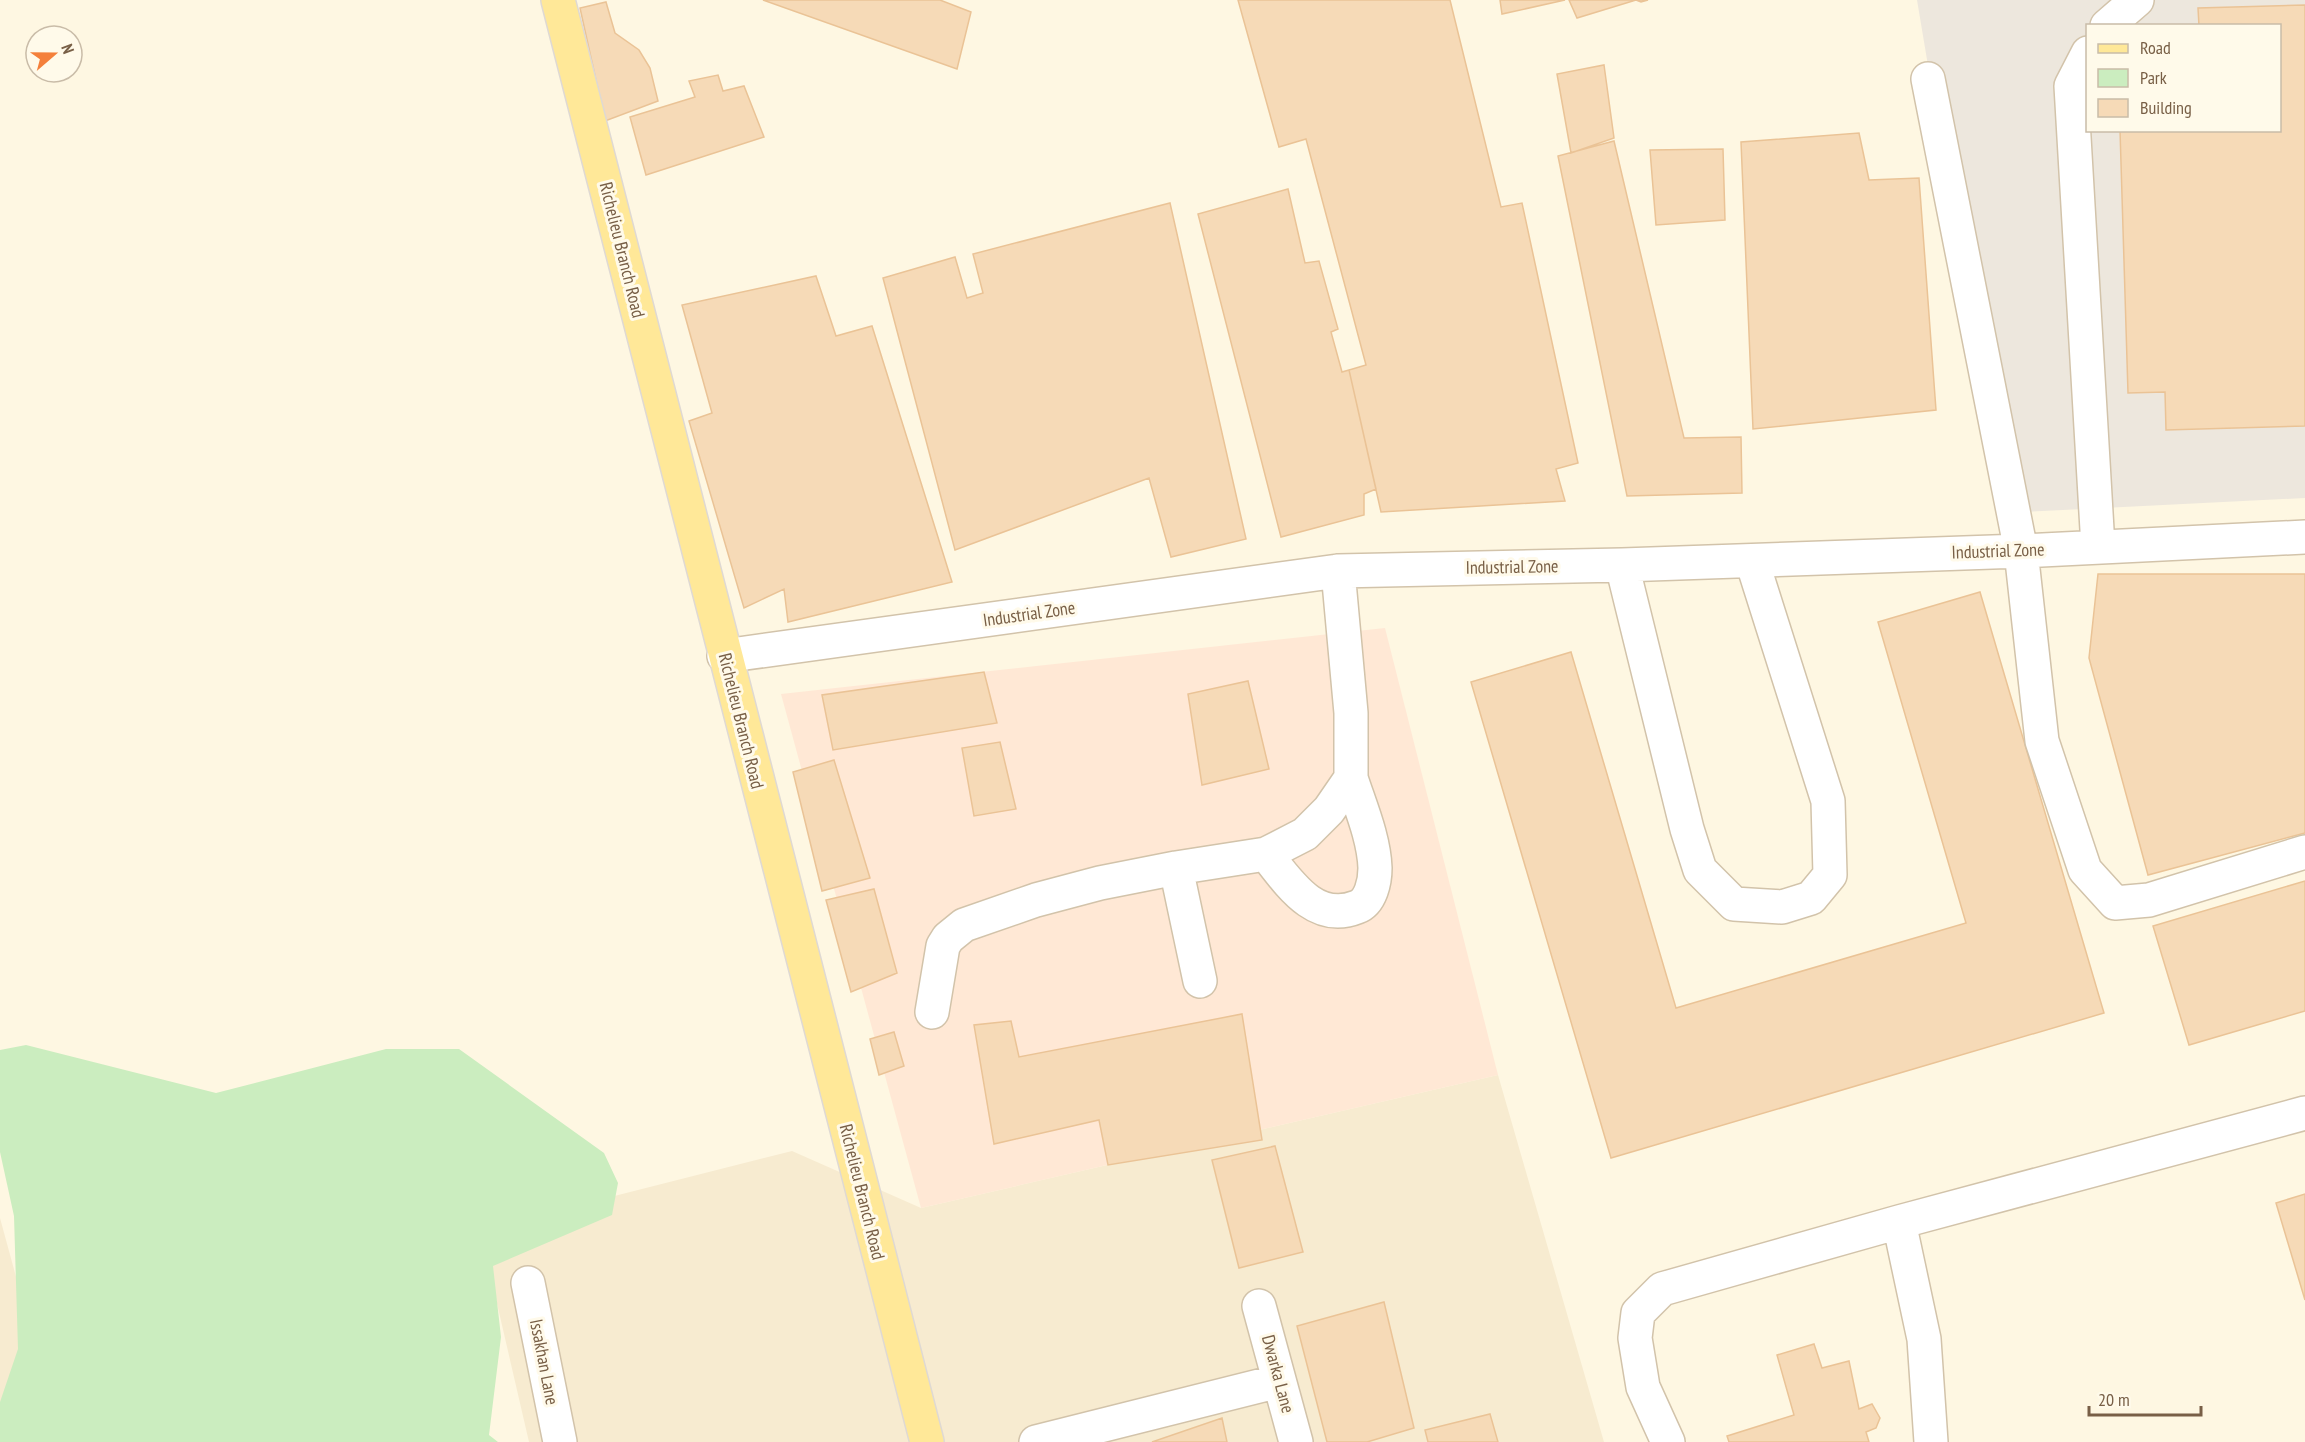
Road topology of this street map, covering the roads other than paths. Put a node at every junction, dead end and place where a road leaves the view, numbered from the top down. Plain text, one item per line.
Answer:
1 (558, 0) edge
2 (2136, 0) edge
3 (2109, 24) edge
4 (2086, 57) edge
5 (1928, 78) dead end
6 (2305, 537) edge
7 (2098, 547) junction
8 (2021, 551) junction
9 (1752, 561) junction
10 (1622, 565) junction
11 (1338, 571) junction
12 (724, 656) junction
13 (1351, 778) junction
14 (2305, 852) edge
15 (1266, 854) junction
16 (1176, 868) junction
17 (1200, 981) dead end
18 (932, 1012) dead end
19 (2305, 1113) edge
20 (1899, 1222) junction
21 (528, 1283) dead end
22 (1259, 1306) dead end
23 (1279, 1381) junction
24 (560, 1442) edge
25 (927, 1442) edge
26 (1036, 1442) edge
27 (1296, 1442) edge
28 (1668, 1442) edge
29 (1930, 1442) edge

1 - 12 main road, Richelieu Branch Road
2 - 3 street
4 - 7 street
5 - 8 street
6 - 7 street, Industrial Zone
7 - 8 street, Industrial Zone
8 - 9 street, Industrial Zone
8 - 14 street
9 - 10 street, Industrial Zone
9 - 10 street
10 - 11 street, Industrial Zone
11 - 12 street, Industrial Zone
11 - 13 street
12 - 25 main road, Richelieu Branch Road
13 - 15 street
13 - 15 street
15 - 16 street
16 - 17 street
16 - 18 street
19 - 20 street
20 - 28 street
20 - 29 street
21 - 24 street, Issakhan Lane
22 - 23 street, Dwarka Lane
23 - 26 street
23 - 27 street, Dwarka Lane

